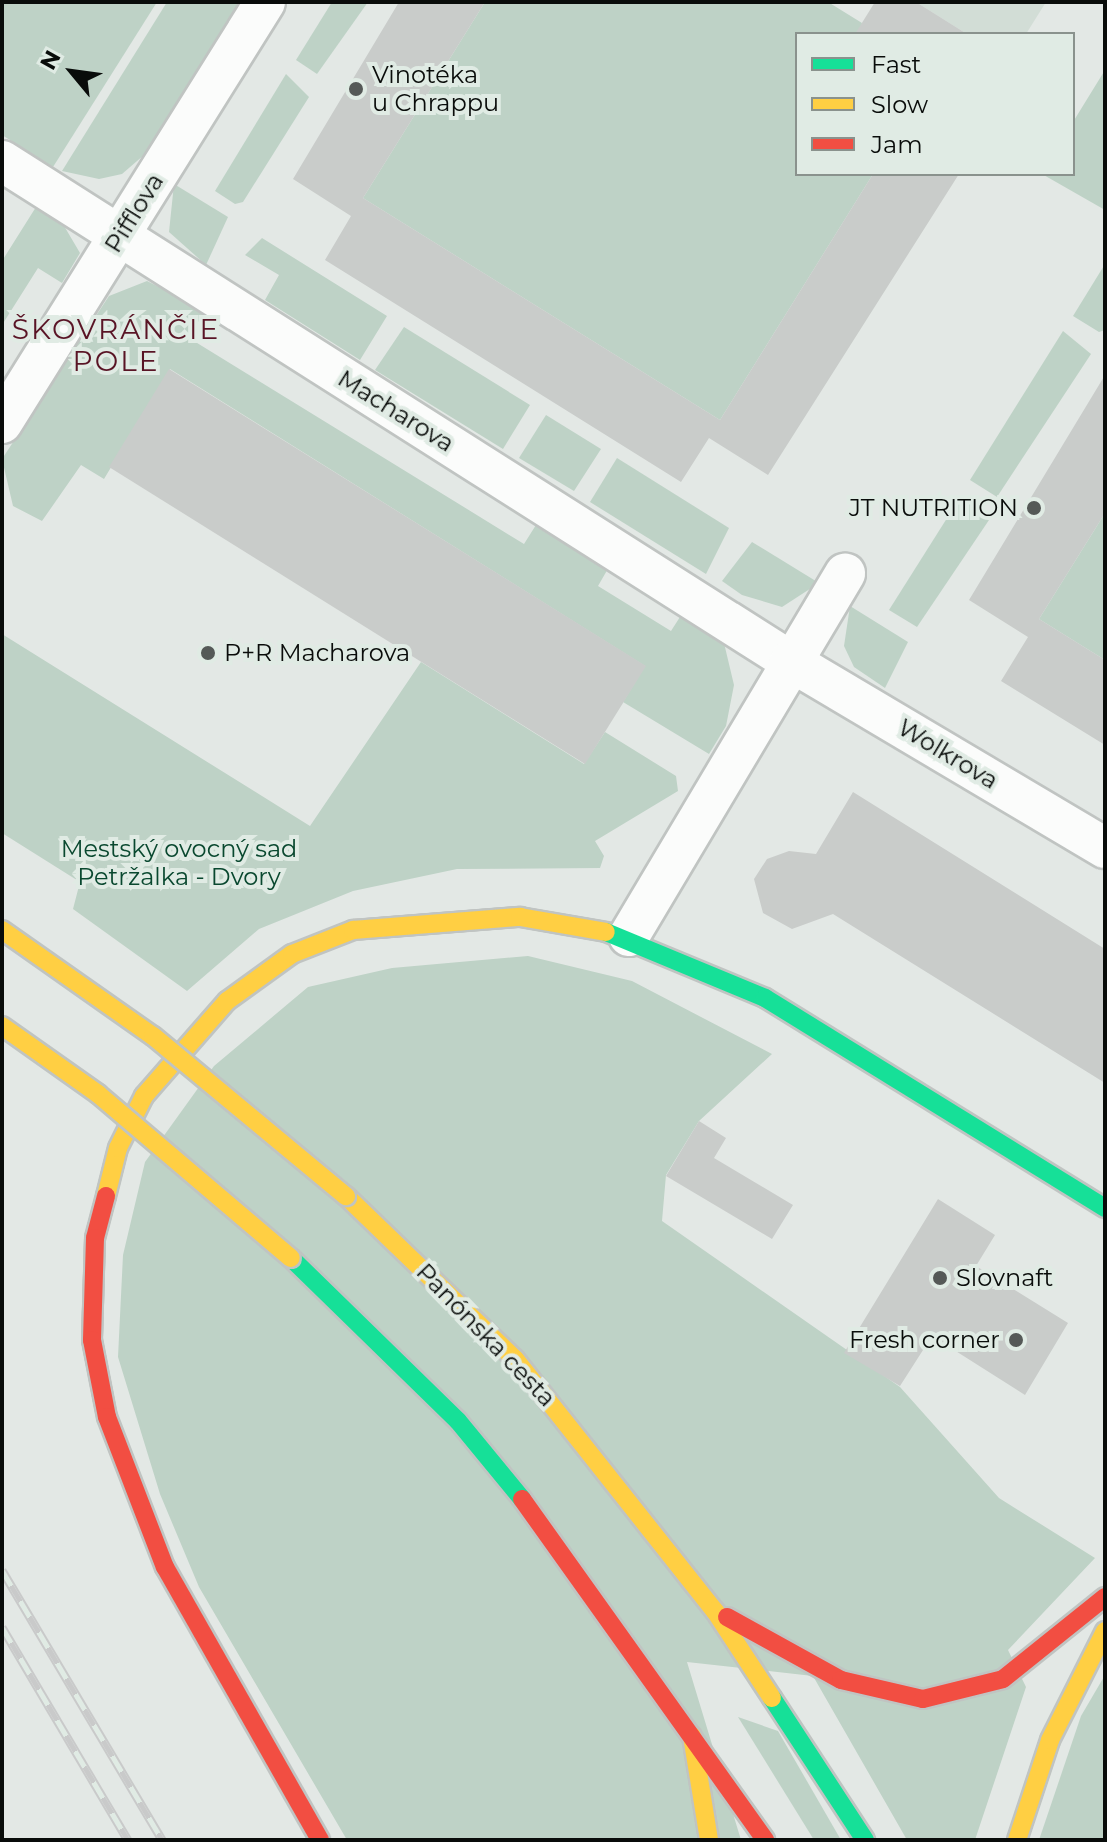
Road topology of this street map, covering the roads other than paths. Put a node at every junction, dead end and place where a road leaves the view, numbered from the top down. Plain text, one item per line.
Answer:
1 (265, 2) edge
2 (2, 161) edge
3 (119, 235) junction
4 (2, 423) edge
5 (845, 574) dead end
6 (790, 661) junction
7 (1105, 848) edge
8 (2, 930) edge
9 (629, 936) junction
10 (2, 1026) edge
11 (1105, 1208) edge
12 (1105, 1597) edge
13 (715, 1611) junction
14 (1105, 1631) edge
15 (690, 1726) junction
16 (320, 1840) edge
17 (709, 1840) edge
18 (765, 1840) edge
19 (865, 1840) edge
20 (1017, 1840) edge

1 - 3 street, Pifflova
2 - 3 street, Macharova
3 - 4 street, Pifflova
3 - 6 street, Macharova
5 - 6 street
6 - 7 street, Wolkrova
6 - 9 street
8 - 13 street, Panónska cesta, bridge
9 - 11 street
9 - 16 street
10 - 15 street, bridge
12 - 13 street
13 - 19 street, Panónska cesta
14 - 20 street
15 - 17 street
15 - 18 street

